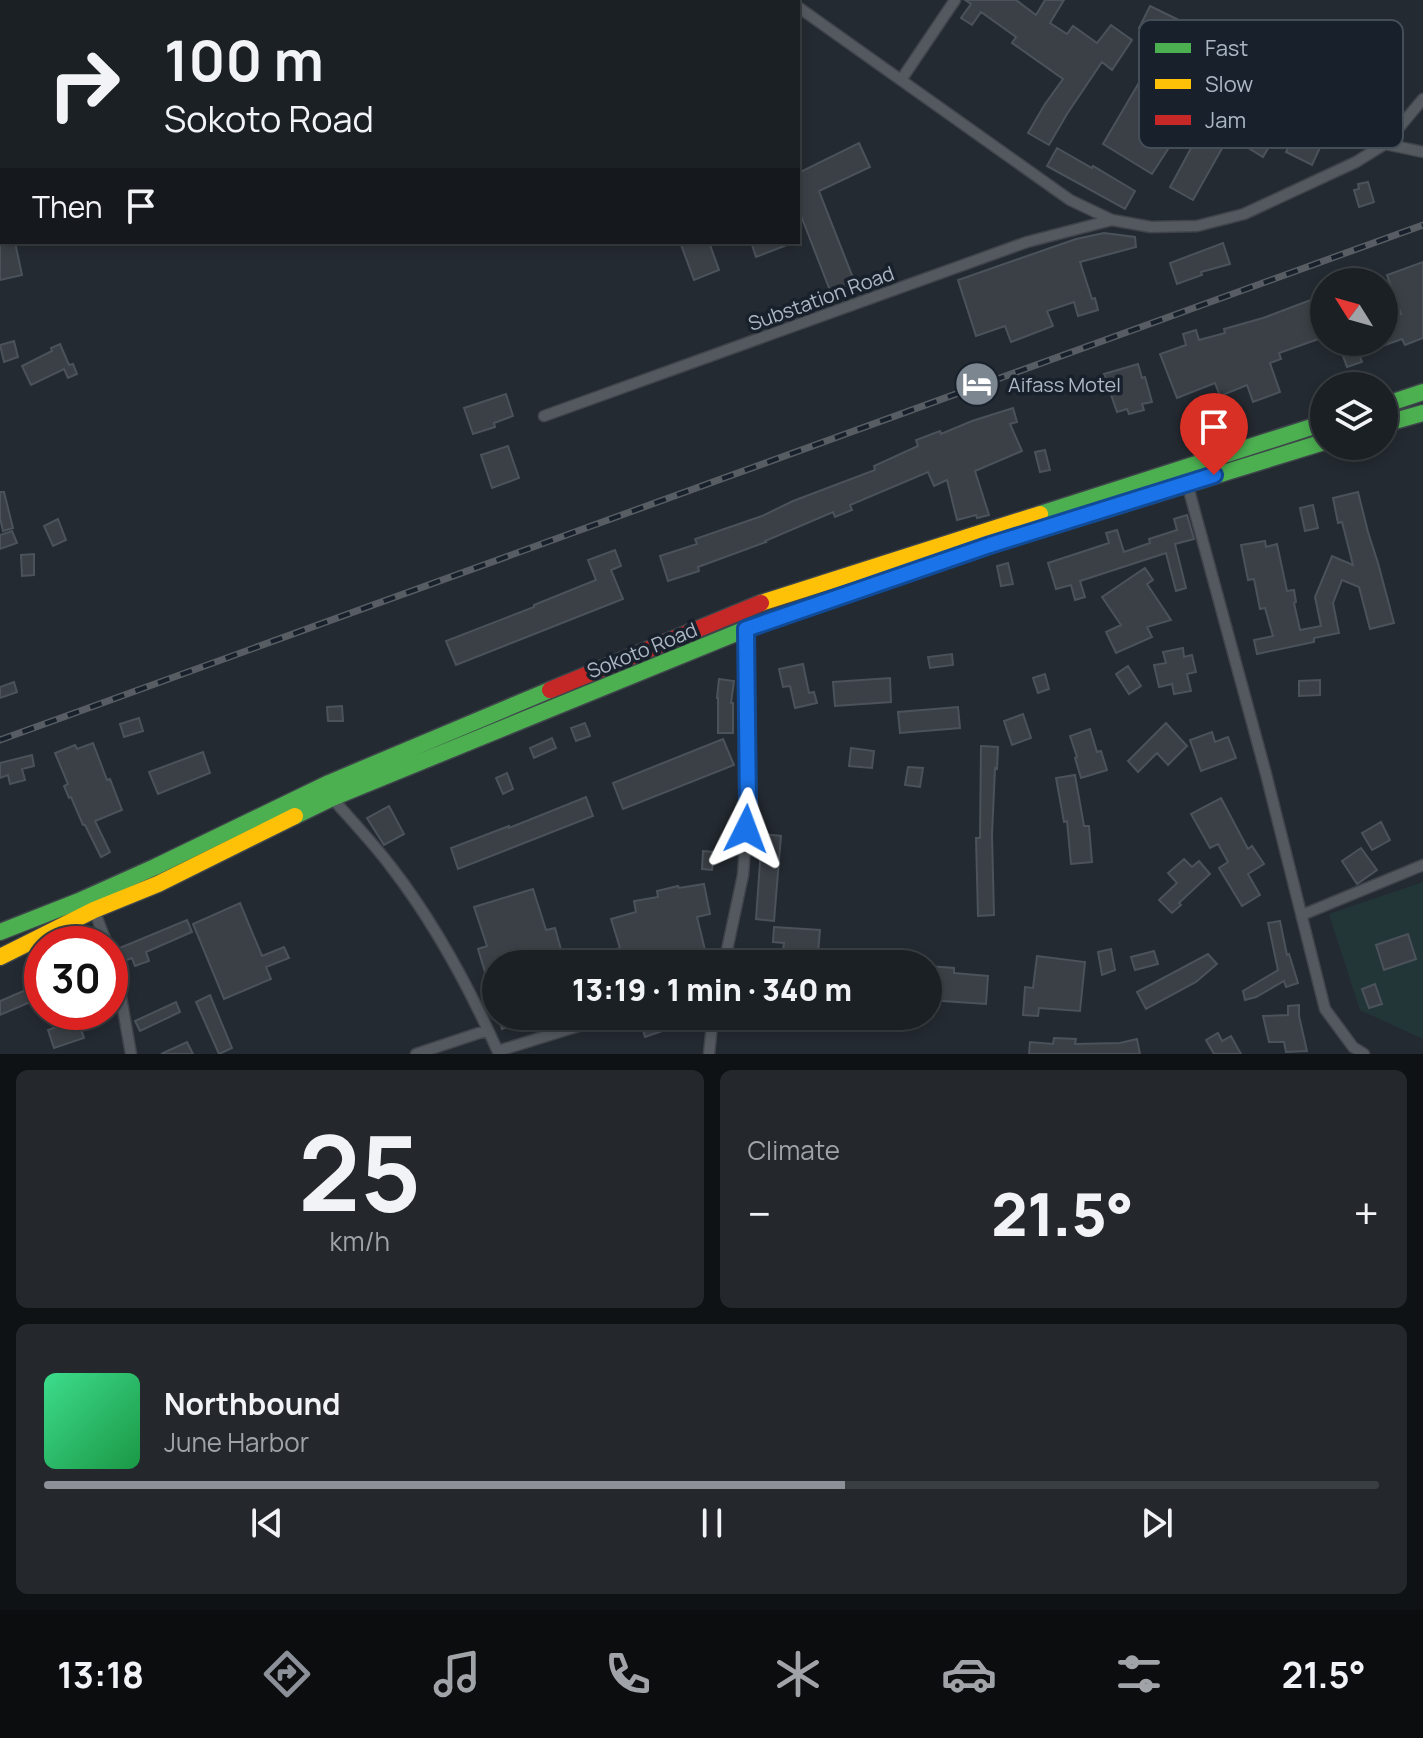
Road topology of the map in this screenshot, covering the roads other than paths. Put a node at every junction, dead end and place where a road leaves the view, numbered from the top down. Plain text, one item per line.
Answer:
1 (955, 0) edge
2 (800, 8) edge
3 (901, 80) junction
4 (1423, 99) edge
5 (1403, 123) edge
6 (1379, 148) edge
7 (1403, 148) edge
8 (1423, 152) edge
9 (1112, 220) junction
10 (1423, 392) edge
11 (1398, 400) edge
12 (1423, 413) edge
13 (544, 416) dead end
14 (1398, 420) edge
15 (1310, 427) edge
16 (1310, 446) edge
17 (1187, 483) junction
18 (746, 629) junction
19 (332, 798) junction
20 (1423, 865) edge
21 (94, 910) junction
22 (1302, 915) junction
23 (100, 926) edge
24 (0, 932) edge
25 (727, 950) edge
26 (0, 957) edge
27 (482, 1018) edge
28 (127, 1030) edge
29 (488, 1030) joint
30 (568, 1030) edge
31 (712, 1030) edge
32 (498, 1053) edge
33 (131, 1054) edge
34 (416, 1054) edge
35 (709, 1054) edge
36 (1364, 1054) edge

1 - 3 street
2 - 3 street
3 - 9 street
4 - 5 street
6 - 9 street
7 - 8 street
9 - 13 street, Substation Road
10 - 11 main road
12 - 14 main road
15 - 24 main road, Sokoto Road
16 - 17 main road, Sokoto Road
17 - 18 main road, Sokoto Road
17 - 22 street
18 - 19 main road, Sokoto Road
18 - 25 street
19 - 21 main road, Sokoto Road
19 - 27 street
20 - 22 street
21 - 23 street
21 - 26 main road, Sokoto Road
22 - 36 street
28 - 33 street
29 - 32 street
29 - 34 street
30 - 32 street
31 - 35 street

